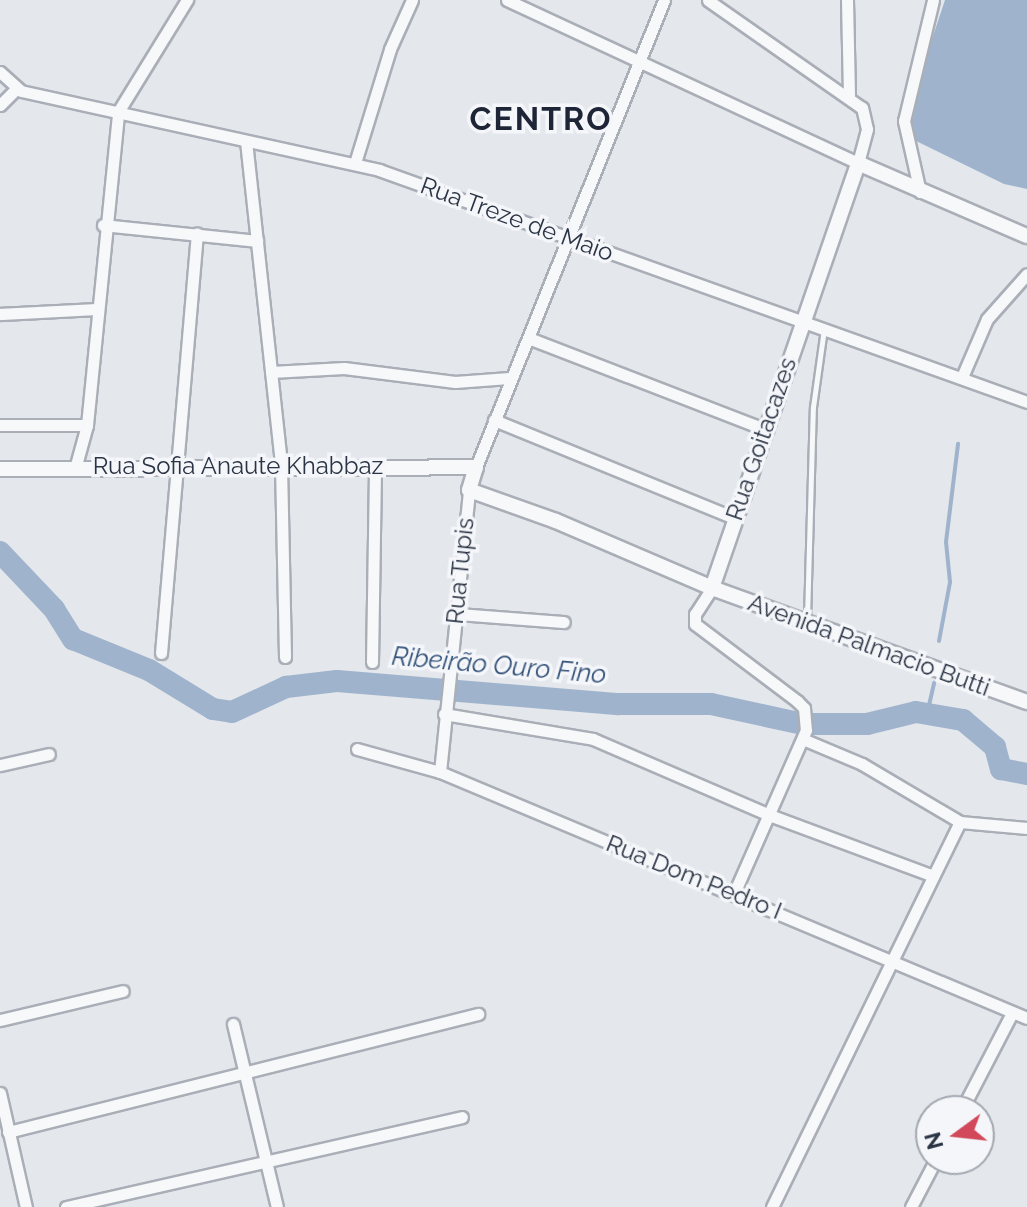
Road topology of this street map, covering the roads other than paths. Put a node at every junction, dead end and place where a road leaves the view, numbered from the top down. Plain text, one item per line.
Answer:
1 (187, 0) edge
2 (412, 0) edge
3 (507, 0) edge
4 (664, 0) edge
5 (708, 0) edge
6 (847, 0) edge
7 (933, 0) edge
8 (639, 60) junction
9 (0, 72) edge
10 (16, 89) junction
11 (849, 97) junction
12 (0, 105) edge
13 (118, 112) junction
14 (246, 141) junction
15 (355, 163) junction
16 (858, 163) junction
17 (920, 192) junction
18 (103, 225) junction
19 (197, 234) junction
20 (1027, 236) edge
21 (567, 238) junction
22 (257, 241) junction
23 (1027, 274) edge
24 (96, 309) junction
25 (0, 314) edge
26 (802, 320) junction
27 (824, 328) junction
28 (531, 339) junction
29 (271, 372) junction
30 (962, 377) junction
31 (509, 378) junction
32 (1027, 402) edge
33 (494, 420) junction
34 (0, 425) edge
35 (87, 425) junction
36 (764, 429) junction
37 (76, 465) junction
38 (174, 465) junction
39 (281, 465) junction
40 (375, 466) junction
41 (476, 467) junction
42 (0, 469) edge
43 (469, 490) junction
44 (734, 518) junction
45 (712, 588) junction
46 (457, 614) junction
47 (807, 619) junction
48 (564, 622) dead end
49 (161, 653) dead end
50 (285, 657) dead end
51 (372, 662) dead end
52 (1027, 702) edge
53 (444, 708) junction
54 (806, 735) junction
55 (357, 749) dead end
56 (49, 754) dead end
57 (0, 765) edge
58 (440, 772) junction
59 (772, 816) junction
60 (960, 822) junction
61 (1027, 828) edge
62 (933, 876) junction
63 (734, 893) junction
64 (894, 961) junction
65 (123, 991) dead end
66 (1012, 1013) junction
67 (478, 1014) dead end
68 (1027, 1018) edge
69 (0, 1020) edge
70 (233, 1024) dead end
71 (245, 1073) junction
72 (0, 1093) edge
73 (969, 1095) edge
74 (462, 1117) dead end
75 (8, 1132) junction
76 (266, 1159) junction
77 (928, 1175) edge
78 (26, 1207) edge
79 (66, 1207) edge
80 (277, 1207) edge
81 (772, 1207) edge
82 (911, 1207) edge

1 - 13 street
2 - 15 street
3 - 8 street
4 - 8 street
5 - 11 street
6 - 11 street
7 - 17 street
8 - 16 street
8 - 21 street
9 - 10 street
10 - 12 street
10 - 13 street, Rua Treze de Maio
11 - 16 street, Rua Goitacazes
13 - 14 street, Rua Treze de Maio
13 - 18 street
14 - 15 street, Rua Treze de Maio
14 - 22 street
15 - 21 street, Rua Treze de Maio
16 - 17 street
16 - 26 street, Rua Goitacazes
17 - 20 street
18 - 19 street
18 - 24 street
19 - 22 street
19 - 38 street
21 - 26 street, Rua Treze de Maio
21 - 28 street
22 - 29 street
23 - 30 street
24 - 25 street
24 - 35 street
26 - 27 street, Rua Treze de Maio
26 - 36 street, Rua Goitacazes
27 - 30 street, Rua Treze de Maio
27 - 47 lane
28 - 31 street
28 - 36 street
29 - 31 street
29 - 39 street
30 - 32 street, Rua Treze de Maio
31 - 33 street
33 - 41 street
33 - 44 street
34 - 35 street
35 - 37 street
36 - 44 street, Rua Goitacazes
37 - 38 street, Rua Sofia Anaute Khabbaz
37 - 42 street, Rua Sofia Anaute Khabbaz
38 - 39 street, Rua Sofia Anaute Khabbaz
38 - 49 street
39 - 40 street, Rua Sofia Anaute Khabbaz
39 - 50 street
40 - 41 street, Rua Sofia Anaute Khabbaz
40 - 51 street
41 - 43 street, Rua Tupis
43 - 45 street, Avenida Palmacio Butti
43 - 46 street, Rua Tupis
44 - 45 street, Rua Goitacazes
45 - 47 street, Avenida Palmacio Butti
45 - 54 street, Rua Goitacazes
46 - 48 street
46 - 53 street, Rua Tupis
47 - 52 street, Avenida Palmacio Butti
53 - 58 street, Rua Tupis
53 - 59 street
54 - 59 street
54 - 60 street
55 - 58 street, Rua Dom Pedro I
56 - 57 street
58 - 63 street, Rua Dom Pedro I
59 - 62 street
59 - 63 street
60 - 61 street
60 - 62 street
62 - 64 street
63 - 64 street, Rua Dom Pedro I
64 - 66 street, Rua Dom Pedro I
64 - 81 street
65 - 69 street
66 - 68 street, Rua Dom Pedro I
66 - 73 street
67 - 71 street
70 - 71 street
71 - 75 street
71 - 76 street
72 - 75 street
74 - 76 street
75 - 78 street
76 - 79 street
76 - 80 street
77 - 82 street

